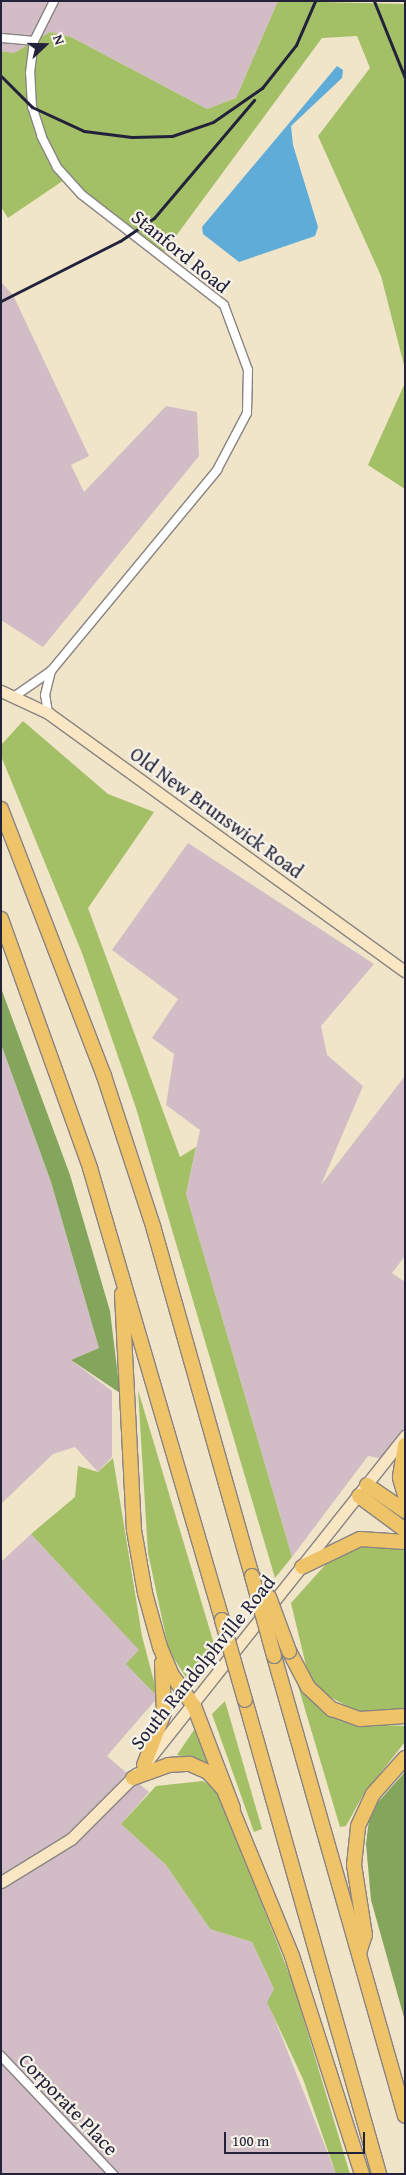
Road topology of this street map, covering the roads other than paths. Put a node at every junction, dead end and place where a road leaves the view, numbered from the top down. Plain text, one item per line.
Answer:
1 (54, 1) edge
2 (1, 38) edge
3 (34, 41) junction
4 (51, 671) junction
5 (1, 691) edge
6 (15, 696) junction
7 (48, 713) junction
8 (1, 809) edge
9 (1, 918) edge
10 (405, 972) edge
11 (120, 1265) junction
12 (405, 1436) edge
13 (405, 1445) edge
14 (363, 1491) junction
15 (405, 1496) edge
16 (405, 1511) edge
17 (405, 1530) edge
18 (405, 1542) edge
19 (302, 1567) junction
20 (252, 1576) junction
21 (160, 1647) junction
22 (194, 1706) junction
23 (405, 1716) edge
24 (405, 1758) edge
25 (144, 1765) junction
26 (133, 1778) junction
27 (233, 1808) junction
28 (1, 1882) edge
29 (359, 1954) junction
30 (1, 2056) edge
31 (405, 2116) edge
32 (113, 2174) edge
33 (362, 2174) edge
34 (379, 2174) edge

1 - 3 street, Stanford Road
2 - 3 street
3 - 4 street, Stanford Road
4 - 6 street, Stanford Road
4 - 7 street, Stanford Road
5 - 6 main road, Old New Brunswick Road
6 - 7 main road, Old New Brunswick Road
7 - 10 main road, Old New Brunswick Road
8 - 20 highway
9 - 11 highway
11 - 21 highway
11 - 34 highway, bridge
12 - 14 main road, South Randolphville Road
13 - 15 highway
14 - 16 highway
14 - 17 highway
14 - 19 main road, South Randolphville Road
18 - 19 highway
19 - 22 main road, South Randolphville Road
20 - 23 highway, bridge
20 - 29 highway, bridge
21 - 22 highway
21 - 25 highway
22 - 25 main road, South Randolphville Road
22 - 27 highway
24 - 29 highway
25 - 26 main road, South Randolphville Road
26 - 27 highway
26 - 28 main road, South Randolphville Road
27 - 33 highway
29 - 31 highway
30 - 32 street, Corporate Place

